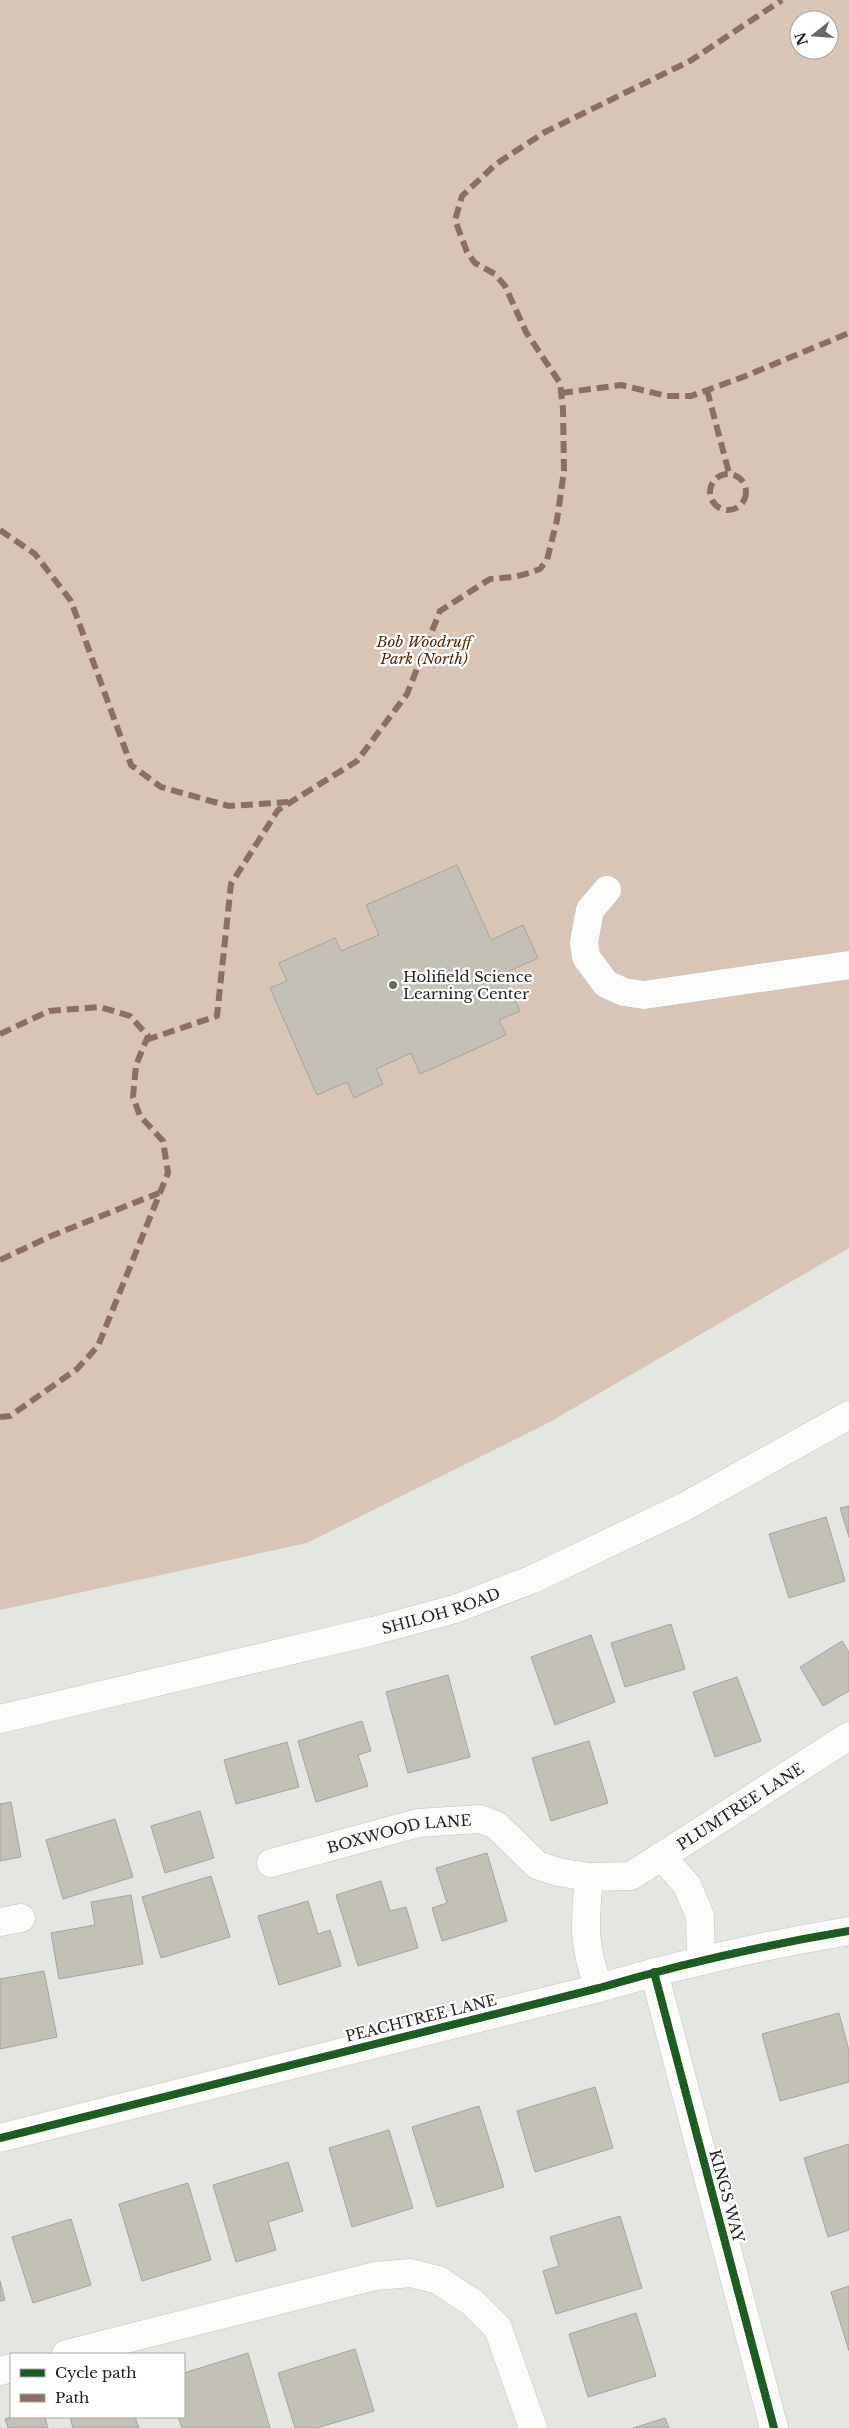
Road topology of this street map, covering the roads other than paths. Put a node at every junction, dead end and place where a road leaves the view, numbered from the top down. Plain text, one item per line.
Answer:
1 (607, 890) dead end
2 (849, 964) edge
3 (849, 1415) edge
4 (0, 1719) edge
5 (849, 1736) edge
6 (661, 1856) junction
7 (271, 1863) dead end
8 (631, 1876) joint
9 (589, 1877) junction
10 (849, 1931) edge
11 (701, 1962) junction
12 (654, 1972) junction
13 (599, 1988) junction
14 (0, 2138) edge
15 (70, 2353) edge
16 (533, 2428) edge
17 (774, 2428) edge

1 - 2 street
3 - 4 street, SHILOH ROAD
5 - 6 street, PLUMTREE LANE
6 - 8 street, PLUMTREE LANE
6 - 11 street
7 - 9 street, BOXWOOD LANE
8 - 9 street, BOXWOOD LANE
9 - 13 street
10 - 11 street, PEACHTREE LANE
11 - 12 street, PEACHTREE LANE
12 - 13 street, PEACHTREE LANE
12 - 17 street, KINGS WAY
13 - 14 street, PEACHTREE LANE
15 - 16 street

